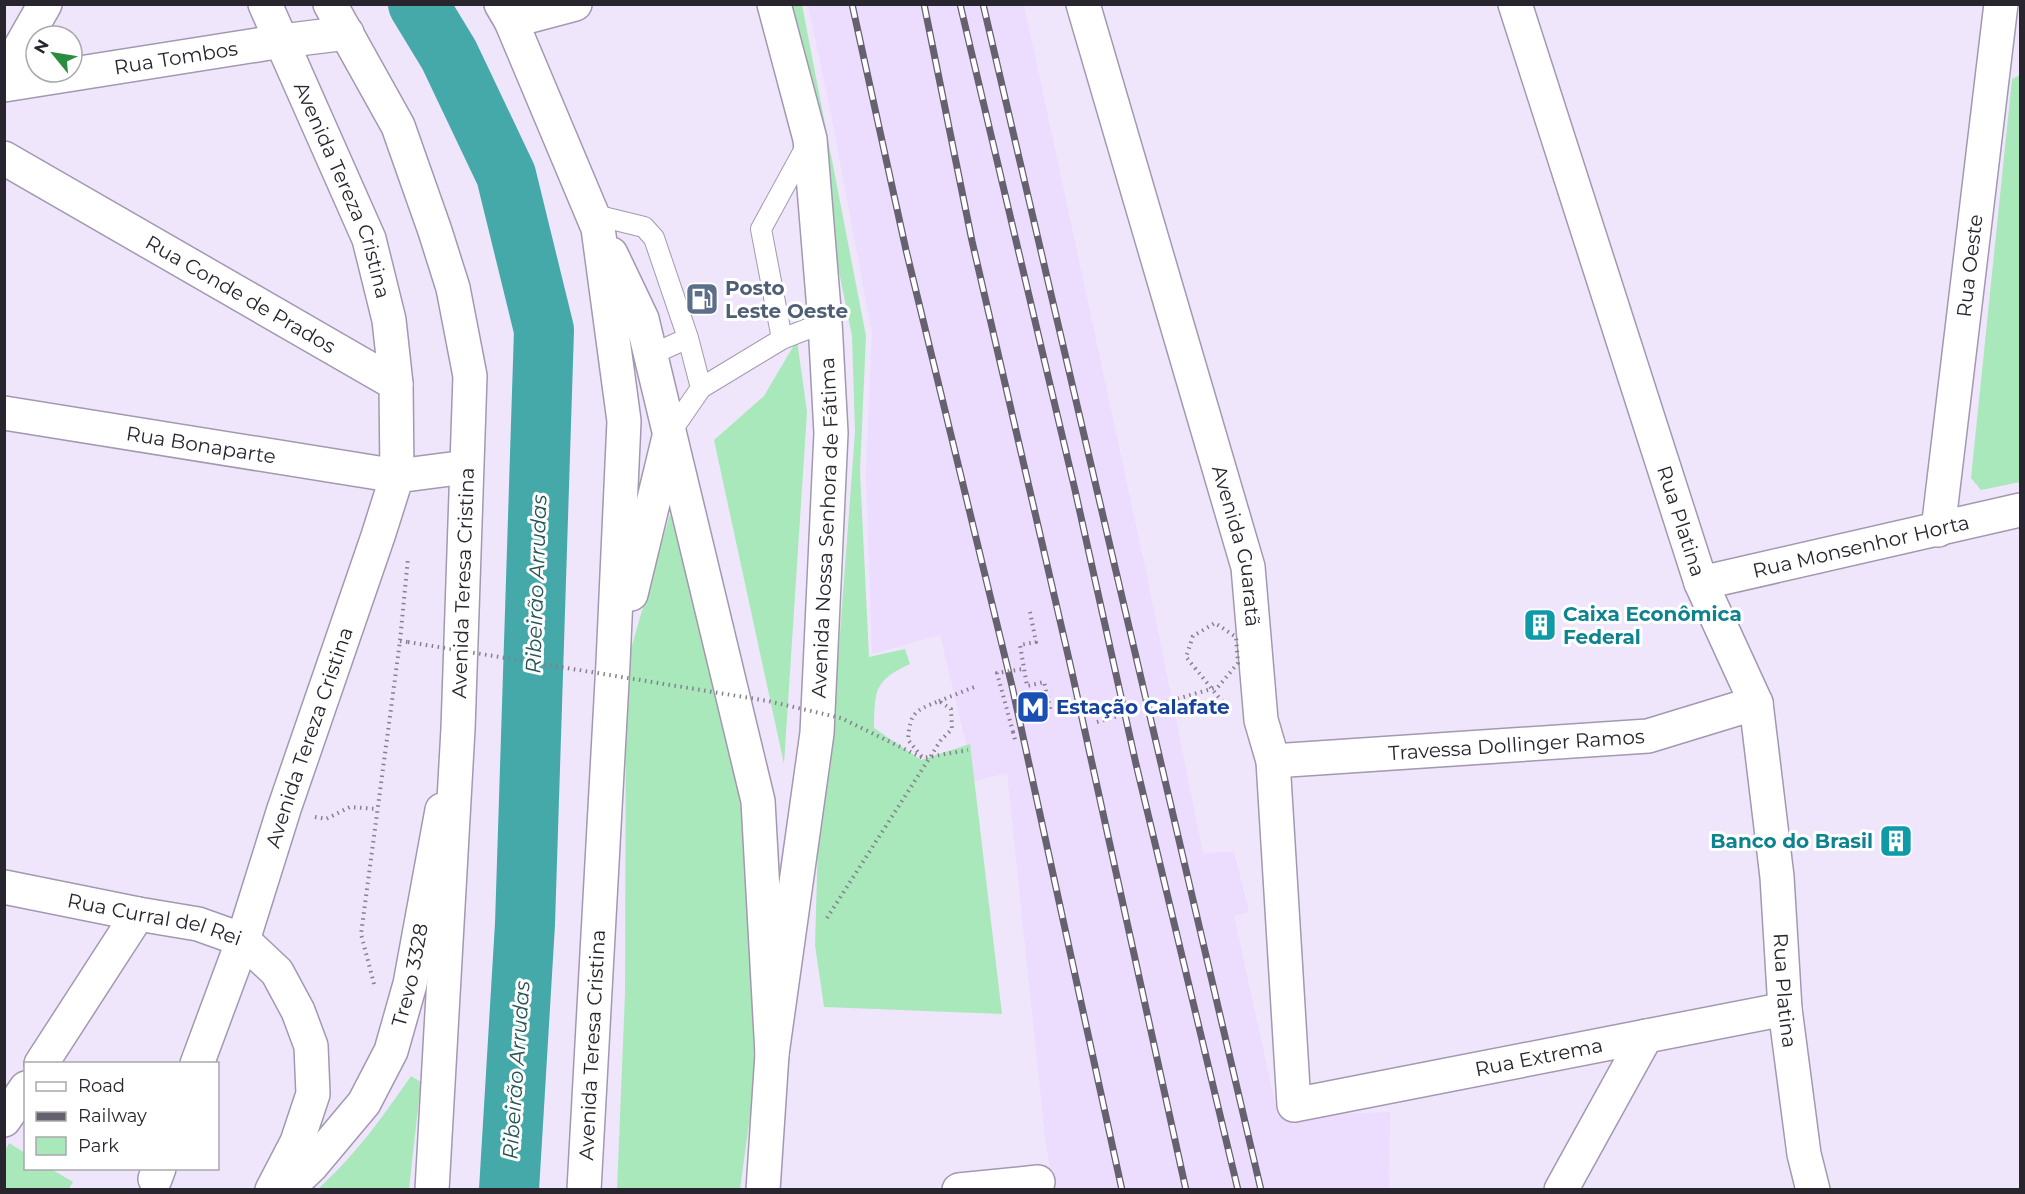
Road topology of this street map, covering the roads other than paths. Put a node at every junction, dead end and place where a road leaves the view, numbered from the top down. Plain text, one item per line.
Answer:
1 (45, 4) edge
2 (265, 4) edge
3 (330, 4) edge
4 (574, 4) edge
5 (774, 4) edge
6 (1083, 4) edge
7 (1515, 4) edge
8 (2001, 4) edge
9 (506, 13) edge
10 (347, 33) junction
11 (282, 41) junction
12 (4, 76) edge
13 (4, 85) edge
14 (810, 139) junction
15 (4, 158) edge
16 (597, 222) junction
17 (825, 322) junction
18 (688, 338) junction
19 (782, 339) junction
20 (651, 355) junction
21 (396, 384) junction
22 (700, 388) junction
23 (4, 413) edge
24 (670, 433) junction
25 (466, 467) junction
26 (397, 476) junction
27 (2020, 510) edge
28 (1938, 530) junction
29 (1701, 583) junction
30 (614, 663) junction
31 (1756, 704) junction
32 (458, 729) junction
33 (1273, 761) junction
34 (4, 887) edge
35 (138, 914) junction
36 (243, 940) junction
37 (1785, 1009) junction
38 (1646, 1036) junction
39 (772, 1054) junction
40 (42, 1062) edge
41 (198, 1062) edge
42 (24, 1091) edge
43 (1294, 1105) joint
44 (4, 1120) edge
45 (1038, 1182) dead end
46 (272, 1190) edge
47 (286, 1190) edge
48 (432, 1190) edge
49 (584, 1190) edge
50 (764, 1190) edge
51 (959, 1190) edge
52 (1561, 1190) edge
53 (1812, 1190) edge

1 - 12 main road
2 - 11 main road, Avenida Tereza Cristina
3 - 10 main road, Avenida Teresa Cristina
4 - 9 main road
5 - 14 main road, Avenida Nossa Senhora de Fátima
6 - 33 main road, Avenida Guaratã
7 - 29 main road, Rua Platina
8 - 28 main road, Rua Oeste
9 - 16 main road, Avenida Teresa Cristina
10 - 11 main road, Rua Tombos
10 - 25 main road, Avenida Teresa Cristina
11 - 13 main road, Rua Tombos
11 - 21 main road, Avenida Tereza Cristina
14 - 17 main road, Avenida Nossa Senhora de Fátima
14 - 19 lane
15 - 21 main road, Rua Conde de Prados
16 - 18 lane
16 - 20 main road
16 - 30 main road, Avenida Teresa Cristina
17 - 19 lane
17 - 39 main road, Avenida Nossa Senhora de Fátima
18 - 20 lane
18 - 22 lane
19 - 22 lane
20 - 24 main road
21 - 26 main road
22 - 24 lane
23 - 26 main road, Rua Bonaparte
24 - 30 main road
24 - 39 main road
25 - 26 main road
25 - 32 main road, Avenida Teresa Cristina
26 - 36 main road, Avenida Tereza Cristina
27 - 28 main road, Rua Monsenhor Horta
28 - 29 main road, Rua Monsenhor Horta
29 - 31 main road, Rua Platina
30 - 49 main road, Avenida Teresa Cristina
31 - 33 main road, Travessa Dollinger Ramos
31 - 37 main road, Rua Platina
32 - 47 main road, Trevo 3328
32 - 48 main road, Avenida Teresa Cristina
33 - 43 main road, Avenida Guaratã
34 - 35 main road, Rua Curral del Rei
35 - 36 main road, Rua Curral del Rei
35 - 40 main road
36 - 41 main road, Avenida Tereza Cristina
36 - 46 main road, Rua Curral del Rei
37 - 38 main road, Rua Extrema
37 - 53 main road, Rua Platina
38 - 43 main road, Rua Extrema
38 - 52 main road
39 - 50 main road
42 - 44 main road
45 - 51 main road

